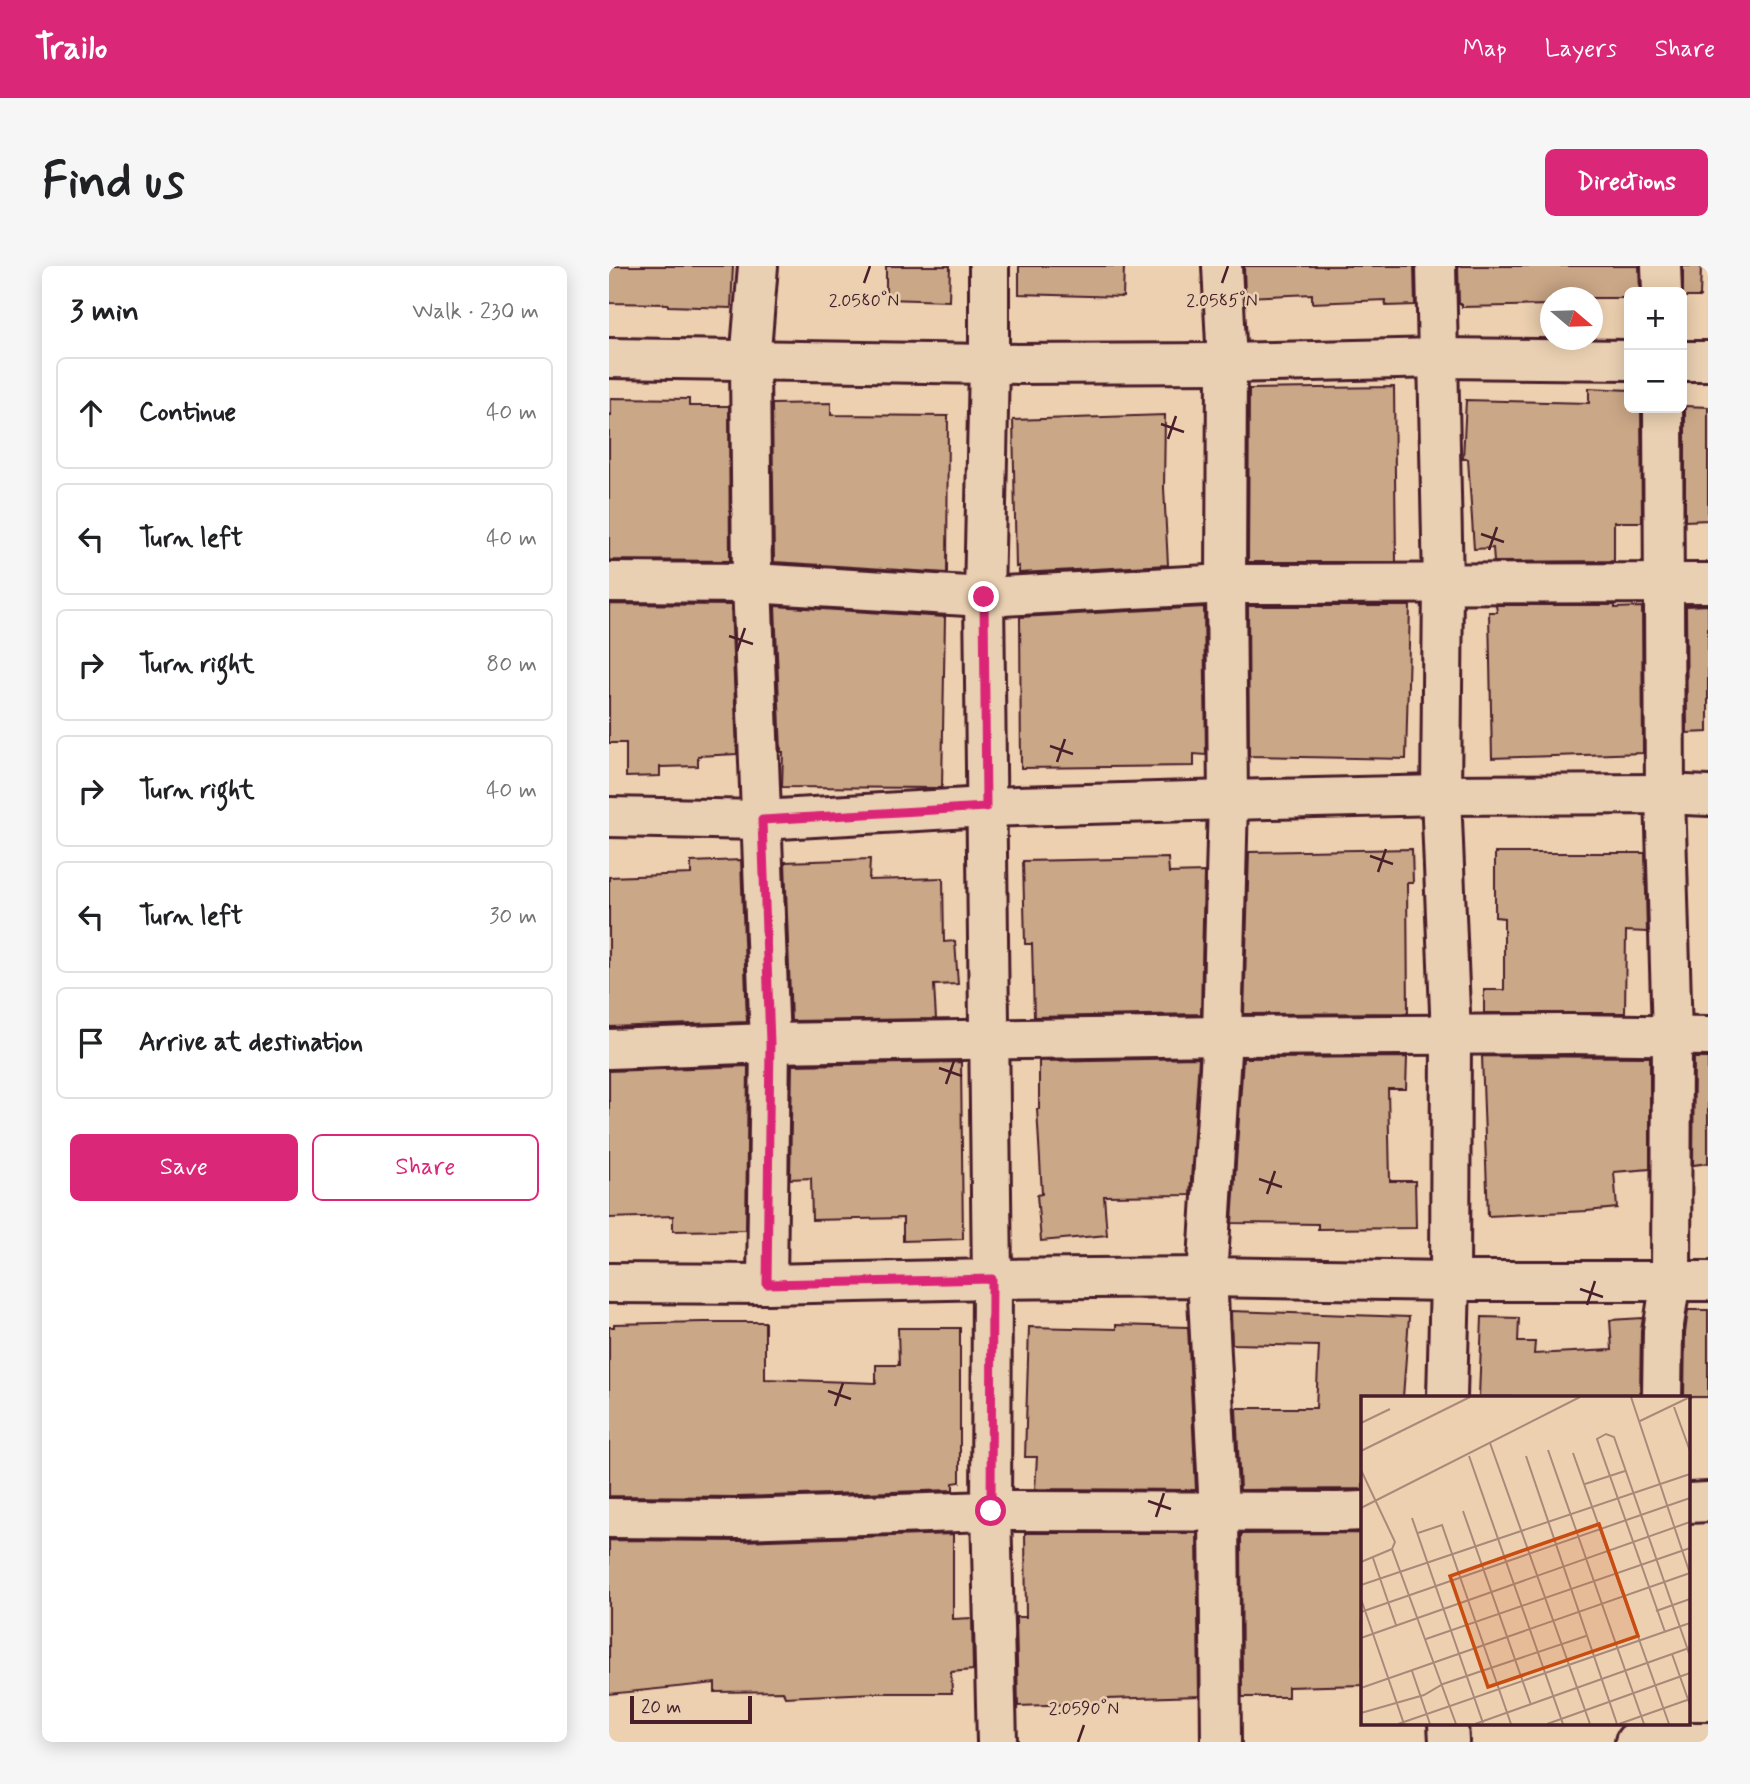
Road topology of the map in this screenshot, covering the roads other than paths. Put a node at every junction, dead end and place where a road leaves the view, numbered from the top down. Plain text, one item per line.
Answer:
1 (758, 266) edge
2 (989, 266) edge
3 (1223, 266) edge
4 (1436, 266) edge
5 (1661, 266) edge
6 (1662, 287) edge
7 (609, 358) edge
8 (1438, 358) junction
9 (1624, 360) edge
10 (1687, 360) edge
11 (1708, 360) edge
12 (750, 362) junction
13 (1227, 363) junction
14 (989, 364) junction
15 (1663, 413) edge
16 (609, 582) edge
17 (752, 583) junction
18 (1708, 583) edge
19 (1226, 584) junction
20 (1443, 584) junction
21 (1665, 584) junction
22 (984, 597) junction
23 (1665, 794) junction
24 (1441, 795) junction
25 (1708, 796) edge
26 (1228, 800) junction
27 (986, 807) junction
28 (609, 817) edge
29 (762, 820) junction
30 (1451, 1035) junction
31 (1223, 1036) junction
32 (1690, 1036) edge
33 (988, 1041) junction
34 (770, 1043) junction
35 (609, 1049) edge
36 (1207, 1277) junction
37 (992, 1279) junction
38 (1690, 1280) edge
39 (1450, 1281) junction
40 (609, 1283) edge
41 (767, 1284) junction
42 (1447, 1396) edge
43 (1662, 1396) edge
44 (991, 1511) junction
45 (1219, 1511) junction
46 (1361, 1511) edge
47 (609, 1518) edge
48 (1448, 1724) edge
49 (1664, 1724) edge
50 (997, 1742) edge
51 (1221, 1742) edge
52 (1448, 1742) edge
53 (1635, 1742) edge
54 (1665, 1742) edge
55 (1708, 1742) edge

1 - 12 street
2 - 14 street
3 - 13 street
4 - 8 street
5 - 6 street
7 - 12 street
8 - 9 street
8 - 13 street
8 - 20 street
10 - 11 street
12 - 14 street
12 - 17 street
13 - 14 street
13 - 19 street
14 - 22 street
15 - 21 street
16 - 17 street
17 - 22 street
17 - 29 street
18 - 21 street
19 - 20 street
19 - 22 street
19 - 26 street
20 - 21 street
20 - 24 street
21 - 23 street
22 - 27 street
23 - 24 street
23 - 25 street
23 - 32 street
24 - 26 street
24 - 30 street
26 - 27 street
26 - 31 street
27 - 29 street
27 - 33 street
28 - 29 street
29 - 34 street
30 - 31 street
30 - 32 street
30 - 39 street
31 - 33 street
31 - 36 street
32 - 38 street
33 - 34 street
33 - 37 street
34 - 35 street
34 - 41 street
36 - 37 street
36 - 39 street
36 - 45 street
37 - 41 street
37 - 44 street
38 - 39 street
38 - 43 street
39 - 42 street
40 - 41 street
44 - 45 street
44 - 47 street
44 - 50 street
45 - 46 street
45 - 51 street
48 - 52 street
49 - 54 street
53 - 54 street
54 - 55 street

